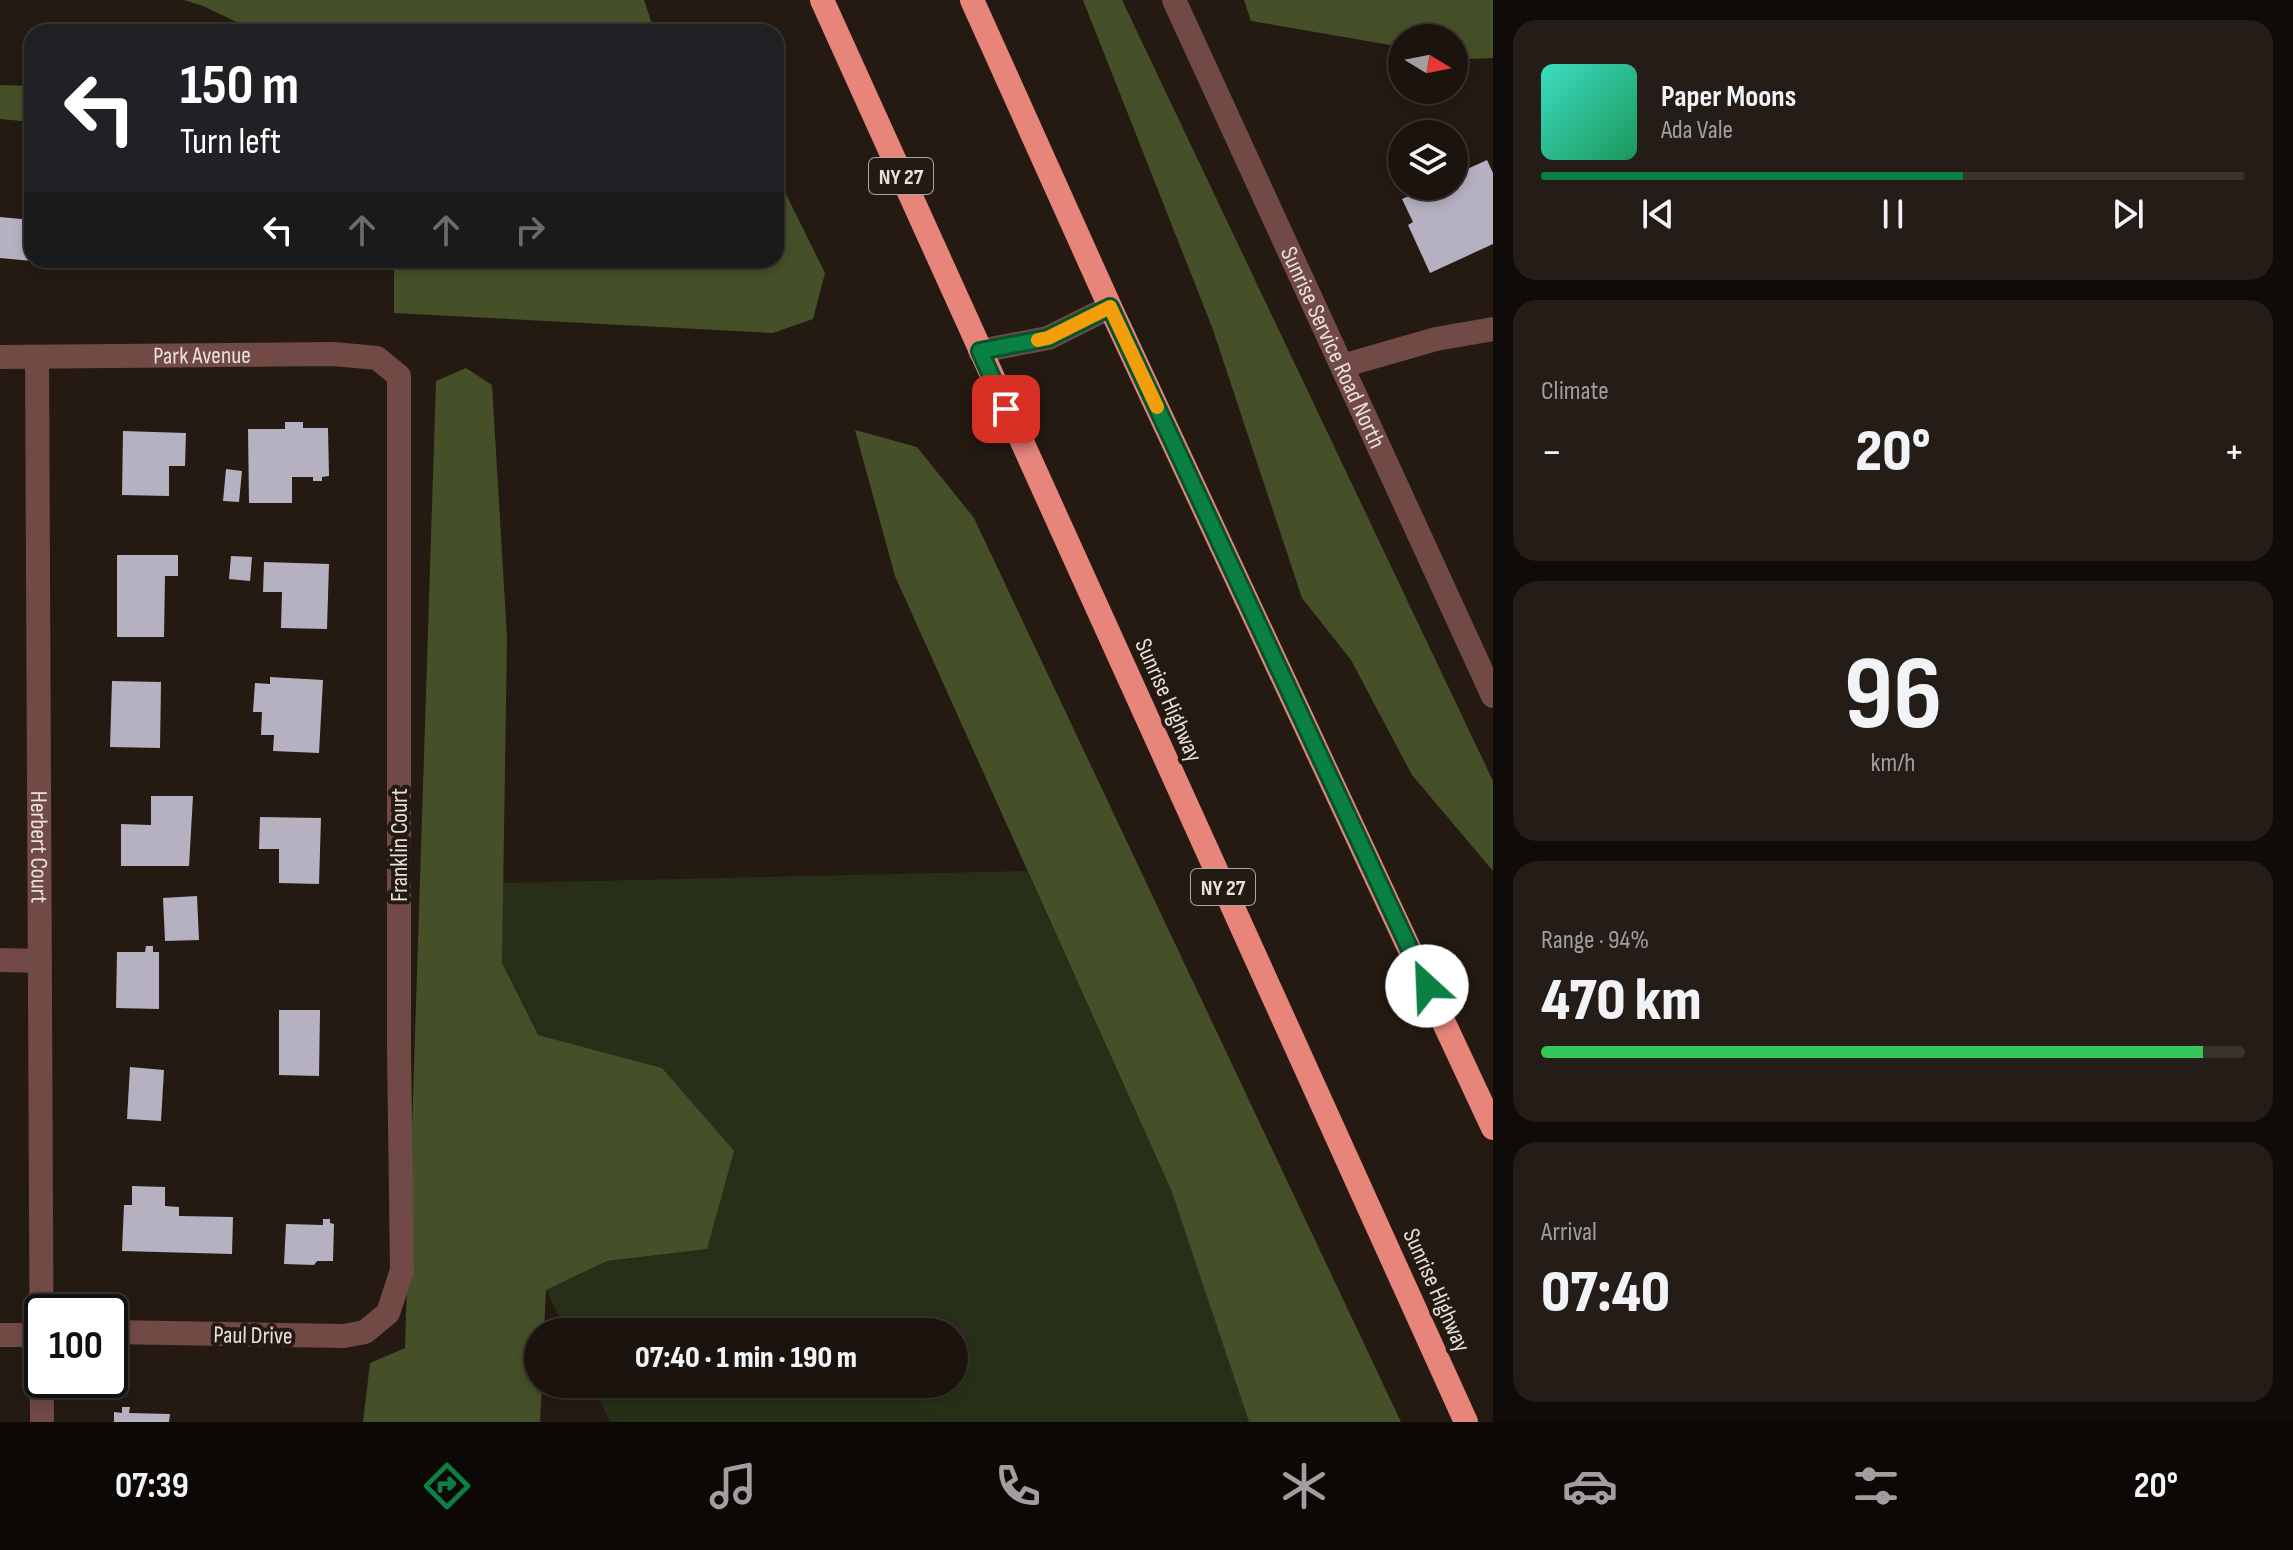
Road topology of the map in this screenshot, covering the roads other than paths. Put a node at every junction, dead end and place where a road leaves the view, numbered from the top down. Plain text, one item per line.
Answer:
1 (822, 0) edge
2 (972, 0) edge
3 (1174, 0) edge
4 (1110, 307) junction
5 (1493, 329) edge
6 (980, 351) junction
7 (0, 357) edge
8 (37, 357) junction
9 (1342, 366) junction
10 (399, 376) joint
11 (1493, 696) edge
12 (0, 960) edge
13 (40, 961) junction
14 (1493, 1128) edge
15 (41, 1294) edge
16 (388, 1313) joint
17 (128, 1332) edge
18 (0, 1335) edge
19 (24, 1335) edge
20 (42, 1398) edge
21 (42, 1422) edge
22 (1466, 1422) edge

1 - 6 highway, Sunrise Highway / NY 27
2 - 4 highway
3 - 9 street, Sunrise Service Road North
4 - 6 street
4 - 14 highway
5 - 9 street
6 - 22 highway, Sunrise Highway / NY 27
7 - 8 street, Park Avenue
8 - 10 street, Park Avenue
8 - 13 street, Herbert Court
9 - 11 street, Sunrise Service Road North
10 - 16 street, Franklin Court
12 - 13 street
13 - 15 street, Herbert Court
16 - 17 street, Paul Drive
18 - 19 street
20 - 21 street, Herbert Court

